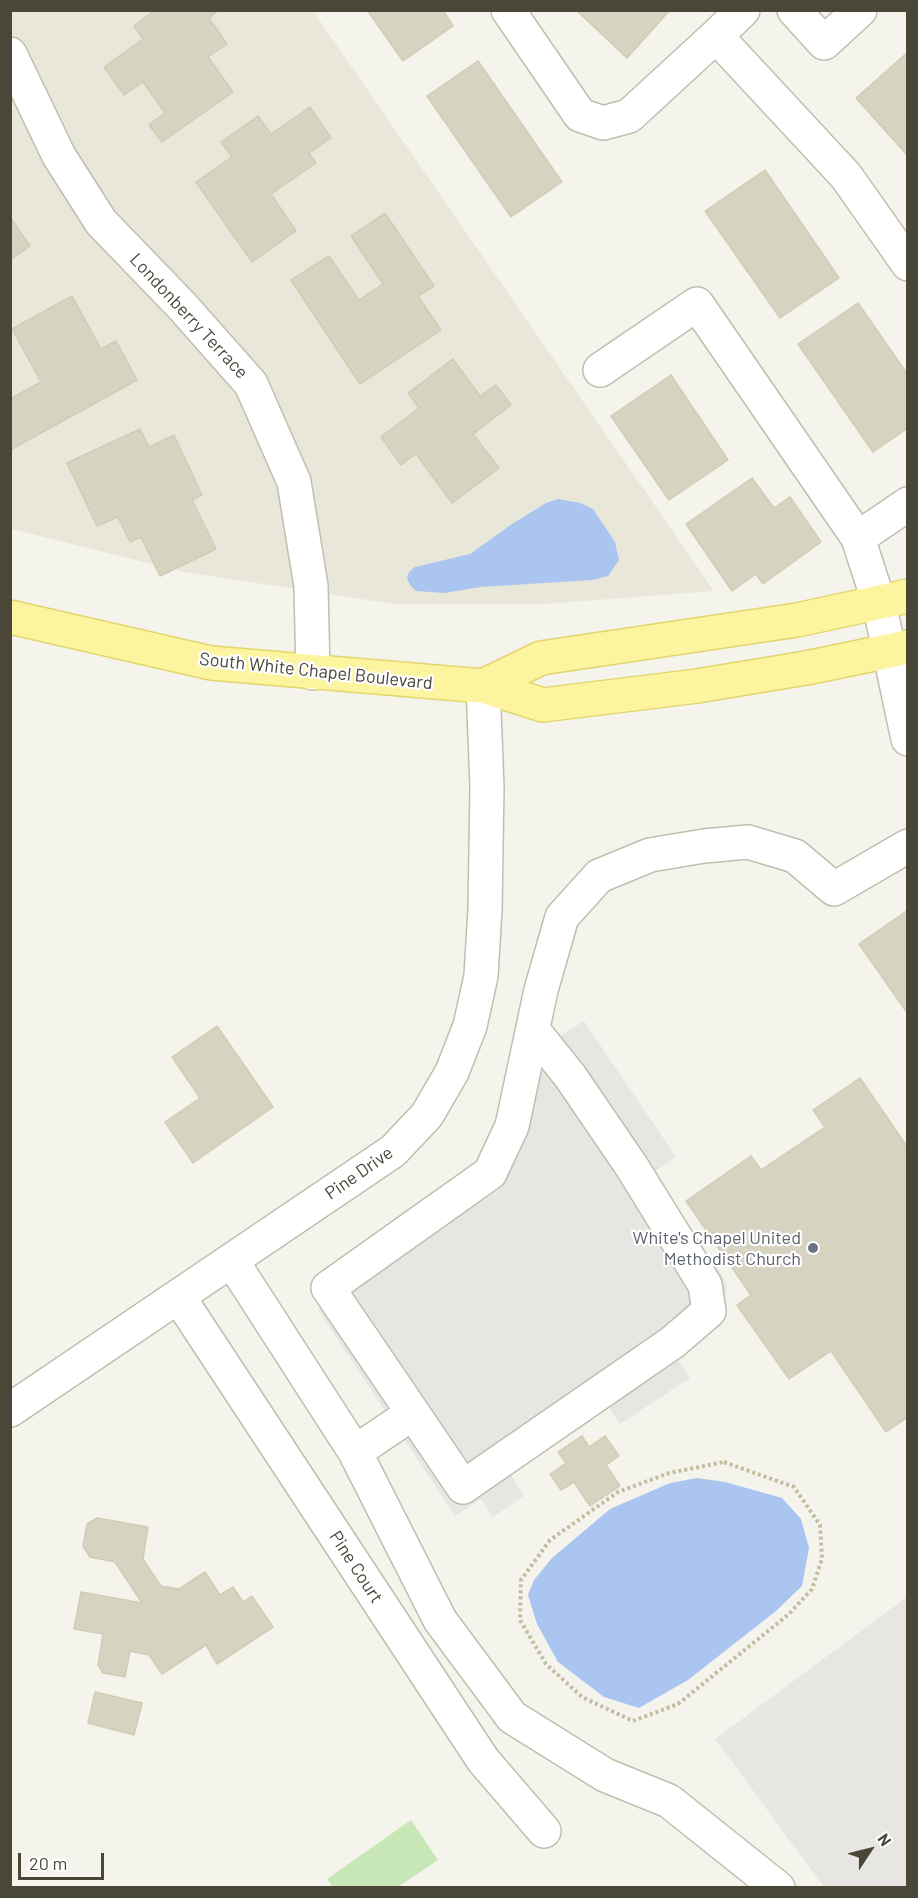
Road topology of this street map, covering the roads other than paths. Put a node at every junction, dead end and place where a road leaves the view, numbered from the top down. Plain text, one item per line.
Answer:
1 (508, 10) edge
2 (743, 10) edge
3 (794, 10) edge
4 (860, 10) edge
5 (716, 36) junction
6 (10, 54) edge
7 (908, 264) edge
8 (600, 370) dead end
9 (908, 504) edge
10 (858, 538) junction
11 (893, 600) edge
12 (10, 617) edge
13 (899, 649) edge
14 (313, 673) junction
15 (483, 686) junction
16 (908, 739) edge
17 (908, 846) edge
18 (533, 1030) junction
19 (232, 1261) junction
20 (178, 1296) junction
21 (10, 1410) edge
22 (413, 1413) junction
23 (355, 1452) junction
24 (544, 1831) dead end
25 (778, 1887) edge

1 - 5 street
2 - 5 street
3 - 4 street
5 - 7 street
6 - 14 street, Londonberry Terrace
8 - 10 street
9 - 10 street
10 - 11 street
11 - 13 street
11 - 15 main road
12 - 14 main road, South White Chapel Boulevard
13 - 15 main road, South White Chapel Boulevard
13 - 16 street
14 - 15 main road, South White Chapel Boulevard
15 - 19 street, Pine Drive
17 - 18 street
18 - 22 street
18 - 22 street
19 - 20 street, Pine Drive
19 - 23 street
20 - 21 street, Pine Drive
20 - 24 street, Pine Court
22 - 23 street
23 - 25 street

